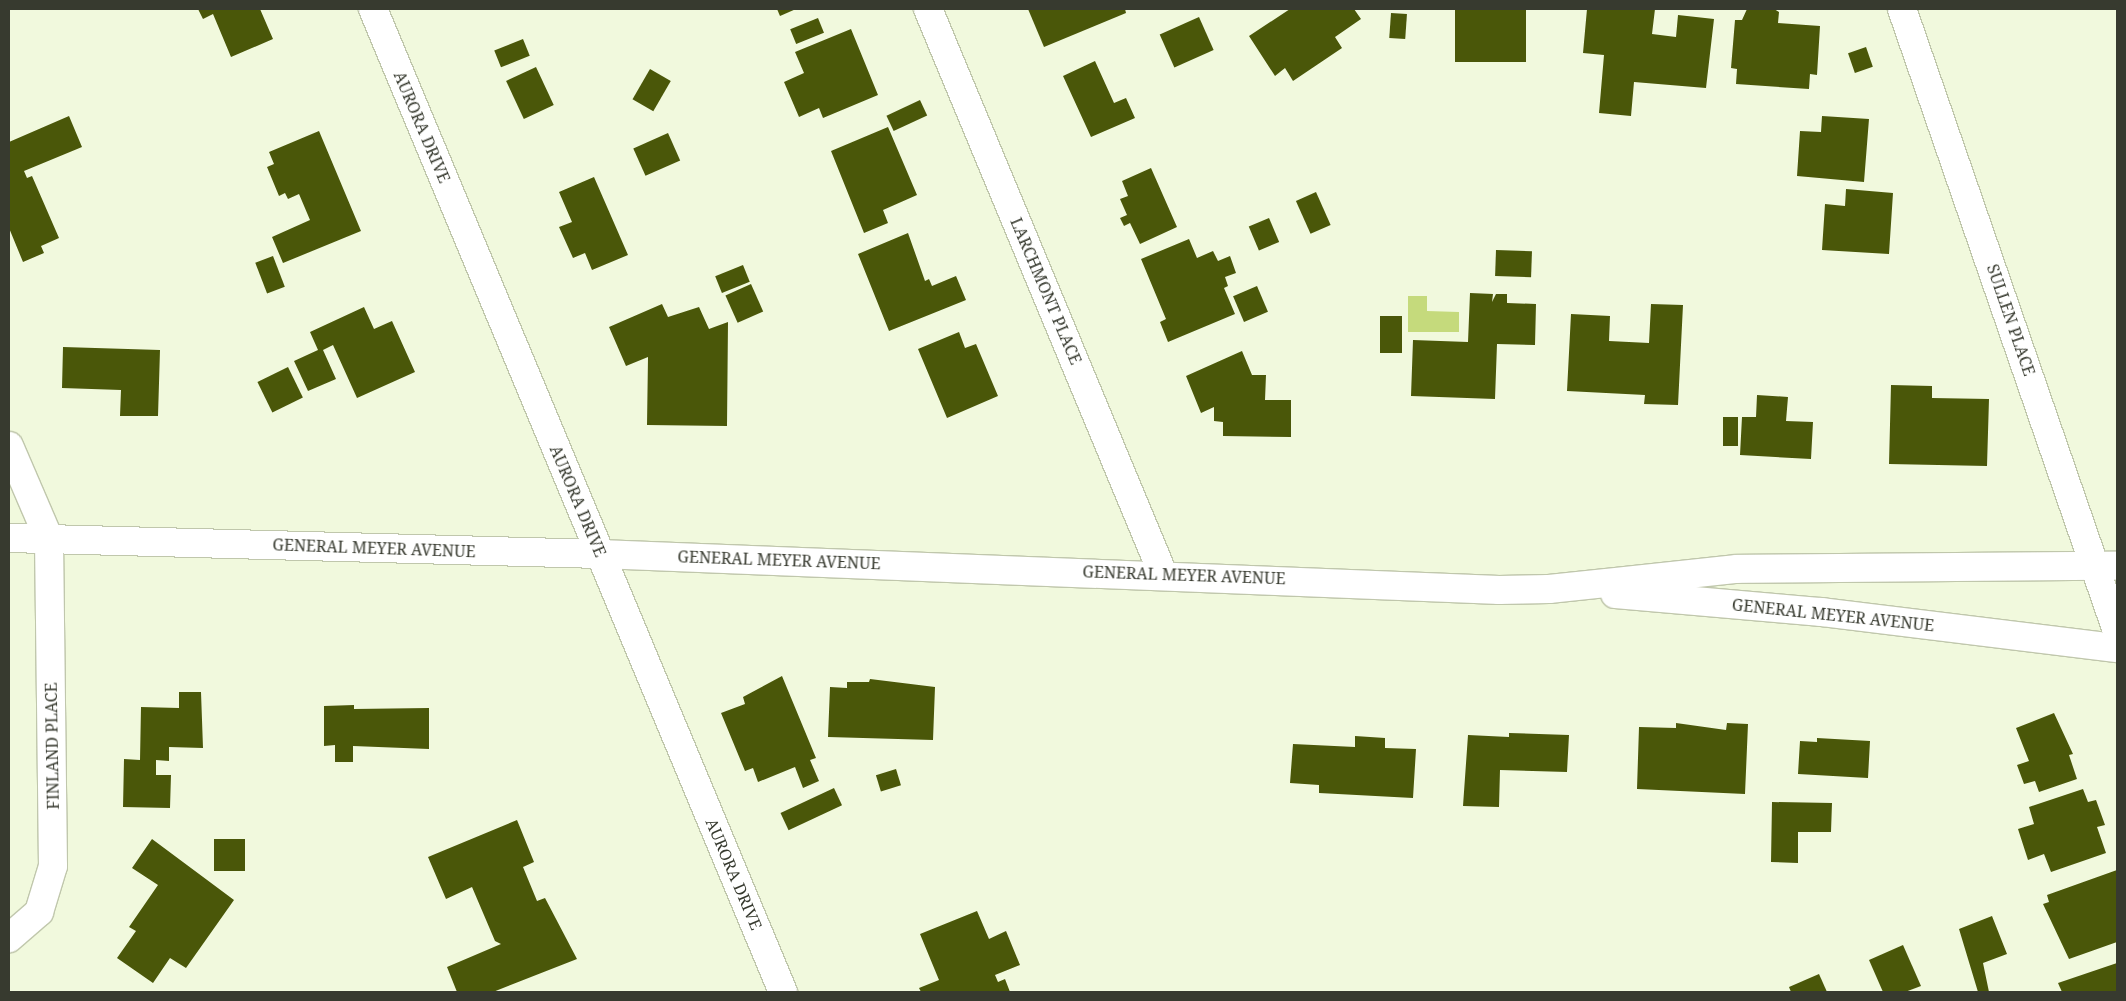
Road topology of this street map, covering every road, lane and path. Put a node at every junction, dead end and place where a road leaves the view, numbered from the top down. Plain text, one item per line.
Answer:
1 (373, 9) edge
2 (928, 9) edge
3 (1902, 9) edge
4 (9, 446) edge
5 (9, 538) edge
6 (49, 539) junction
7 (600, 554) junction
8 (2107, 567) edge
9 (1163, 574) junction
10 (1549, 589) junction
11 (2117, 631) edge
12 (2117, 648) edge
13 (9, 938) edge
14 (783, 992) edge

1 - 7 street, AURORA DRIVE
2 - 9 street, LARCHMONT PLACE
3 - 8 street, SULLEN PLACE
4 - 6 street
5 - 6 street, GENERAL MEYER AVENUE
6 - 7 street, GENERAL MEYER AVENUE
6 - 13 street, FINLAND PLACE
7 - 9 street, GENERAL MEYER AVENUE
7 - 14 street, AURORA DRIVE
8 - 10 street, GENERAL MEYER AVENUE
8 - 11 street, SULLEN PLACE
9 - 10 street, GENERAL MEYER AVENUE
10 - 12 street, GENERAL MEYER AVENUE

